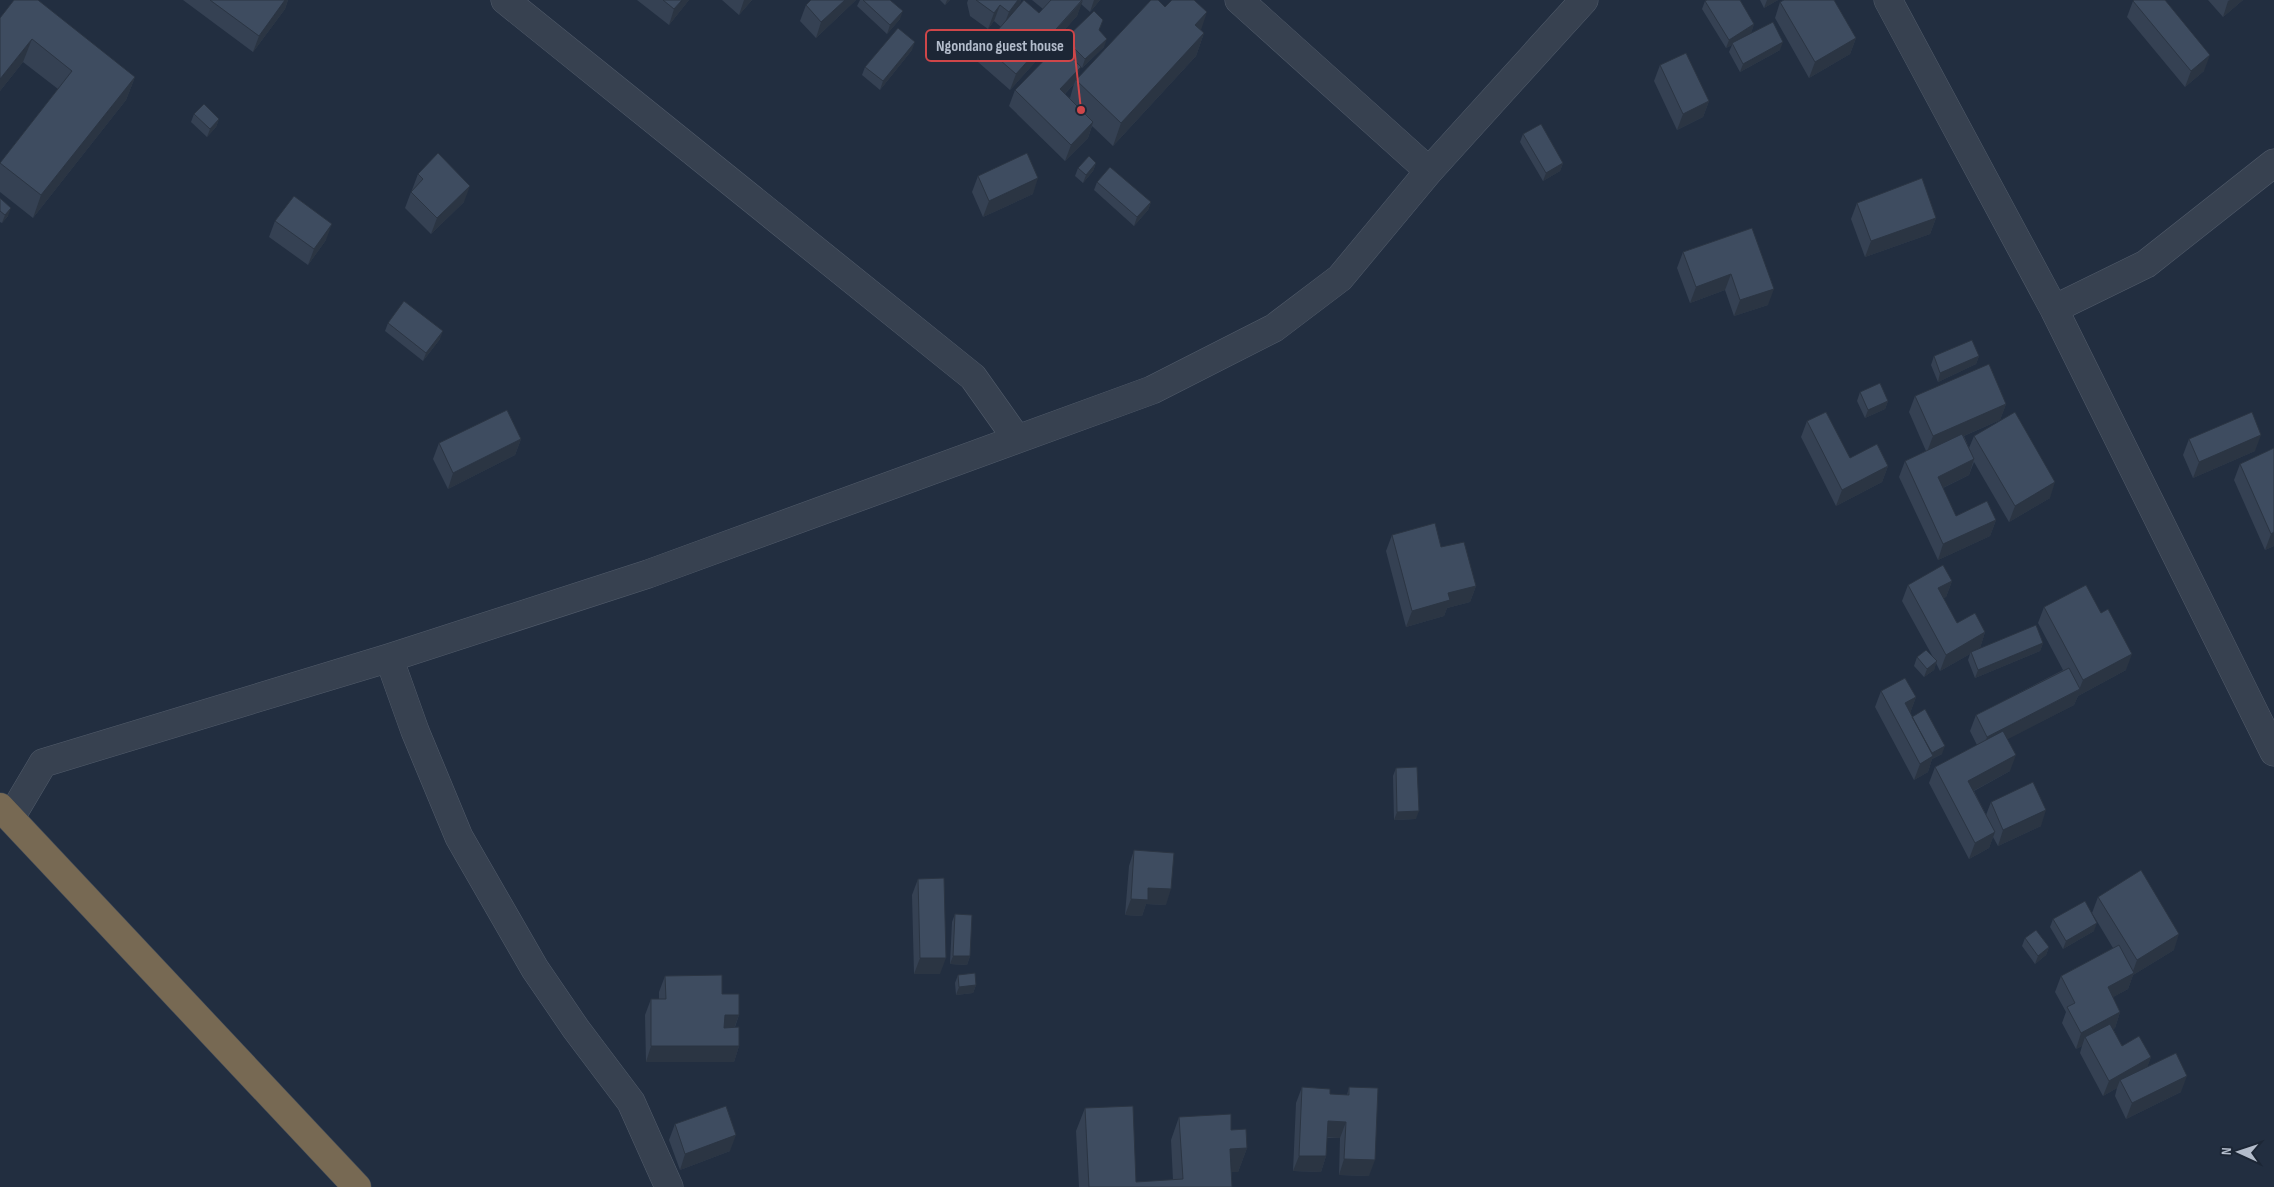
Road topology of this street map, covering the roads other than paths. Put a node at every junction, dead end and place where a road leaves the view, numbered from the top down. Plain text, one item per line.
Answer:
1 (504, 0) edge
2 (1239, 0) edge
3 (1584, 0) edge
4 (1888, 0) edge
5 (2274, 163) edge
6 (1429, 171) junction
7 (2054, 309) junction
8 (1017, 439) junction
9 (389, 658) junction
10 (2274, 752) edge
11 (5, 812) edge
12 (357, 1187) edge
13 (669, 1187) edge

1 - 8 street
2 - 6 street
3 - 6 street
4 - 7 street
5 - 7 street
6 - 8 street
7 - 10 street
8 - 9 street
9 - 11 street
9 - 13 street
11 - 12 highway

